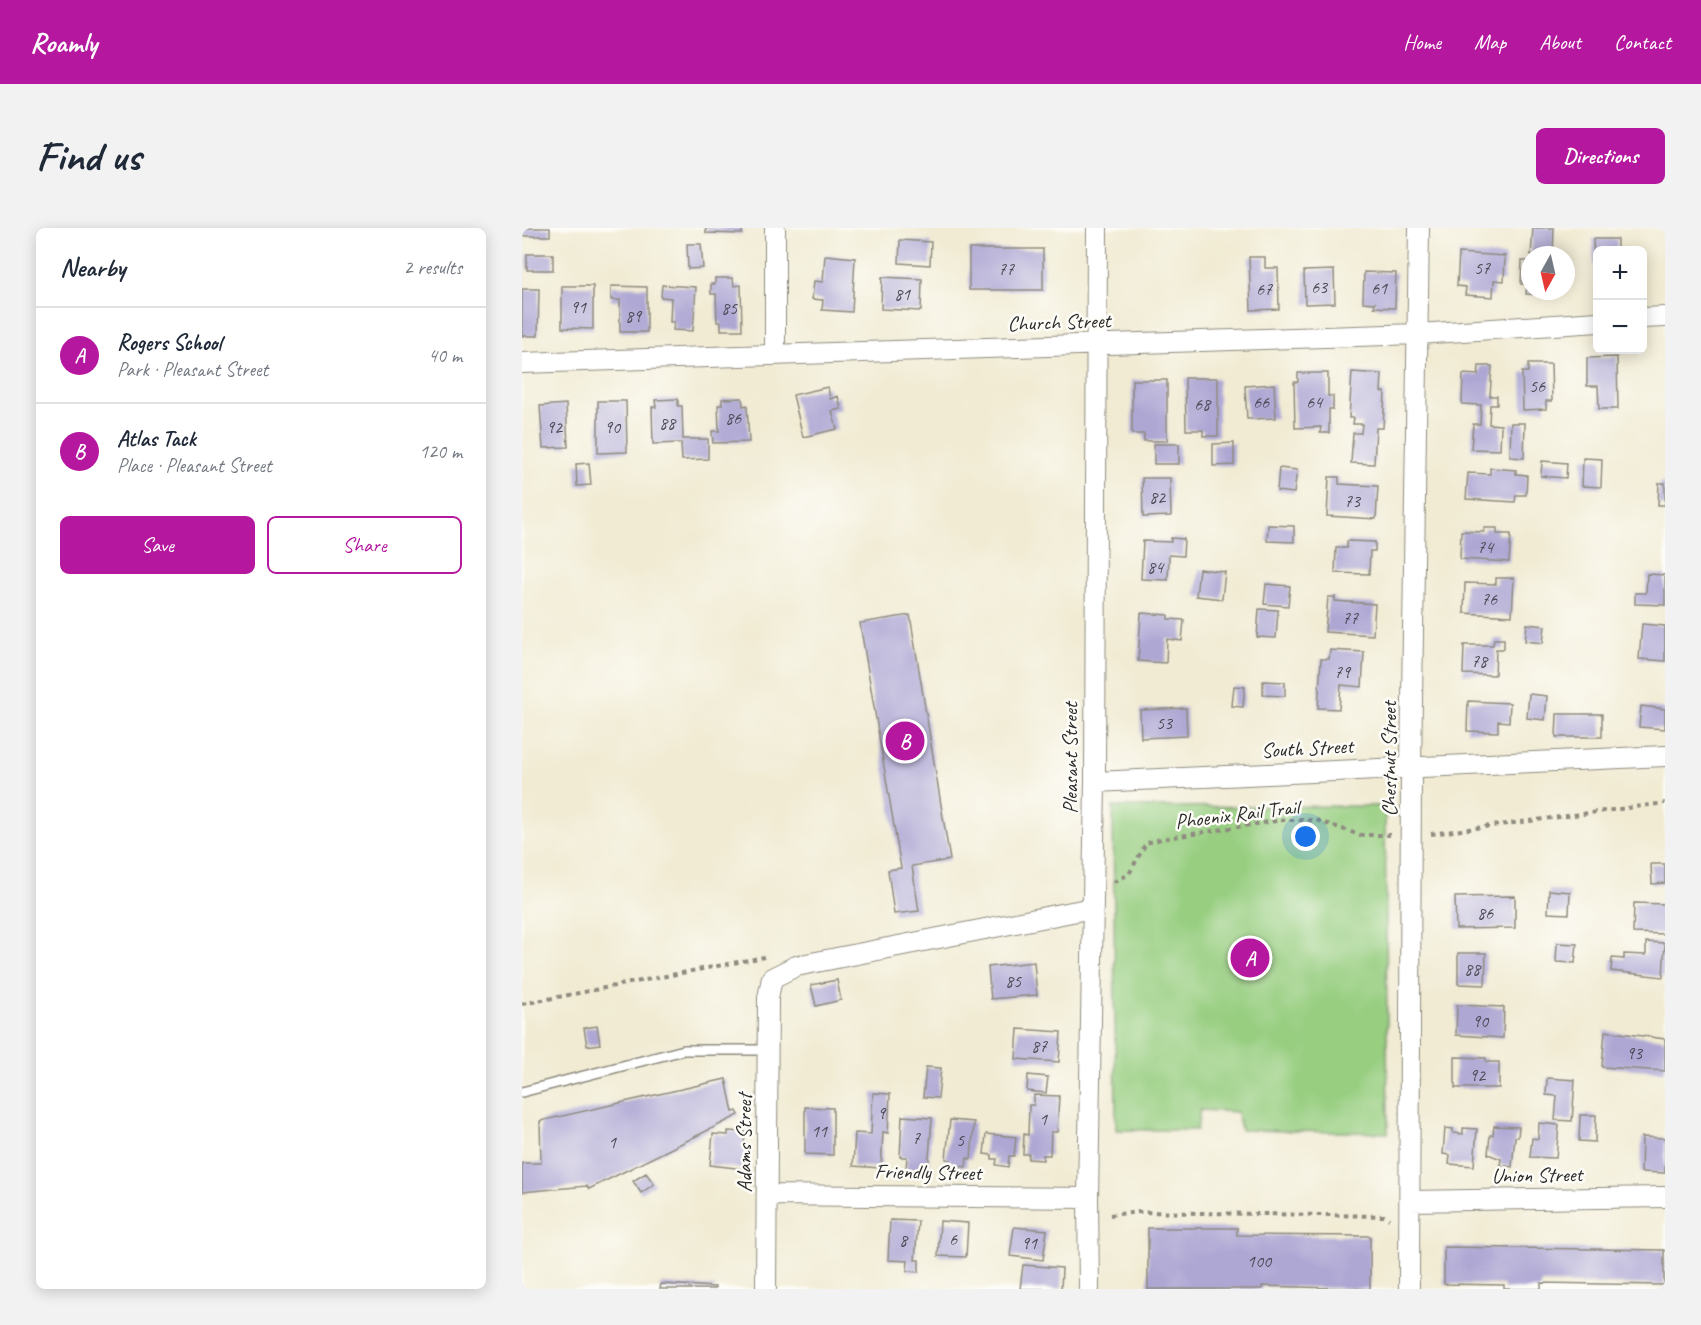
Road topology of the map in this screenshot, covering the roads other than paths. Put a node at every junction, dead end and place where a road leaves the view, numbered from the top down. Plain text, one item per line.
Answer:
1 (775, 228) edge
2 (1096, 228) edge
3 (1419, 228) edge
4 (1665, 317) edge
5 (1647, 318) edge
6 (1593, 321) edge
7 (1418, 334) junction
8 (1095, 345) junction
9 (775, 355) junction
10 (522, 363) edge
11 (1665, 756) edge
12 (1411, 767) junction
13 (1095, 782) junction
14 (1092, 908) junction
15 (768, 1050) junction
16 (522, 1092) edge
17 (767, 1195) junction
18 (1665, 1197) edge
19 (1410, 1201) junction
20 (1088, 1207) junction
21 (766, 1289) edge
22 (1089, 1289) edge
23 (1409, 1289) edge

1 - 9 street
2 - 8 street, Pleasant Street
3 - 7 street, Chestnut Street
4 - 5 street
6 - 7 street, Church Street
7 - 8 street, Church Street
7 - 12 street, Chestnut Street
8 - 9 street, Church Street
8 - 13 street, Pleasant Street
9 - 10 street, Church Street
11 - 12 street, South Street
12 - 13 street, South Street
12 - 19 street, Chestnut Street
13 - 14 street, Pleasant Street
14 - 15 street, Adams Street
14 - 20 street, Pleasant Street
15 - 16 lane
15 - 17 street, Adams Street
17 - 20 street, Friendly Street
17 - 21 street, Adams Street
18 - 19 street, Union Street
19 - 23 street, Chestnut Street
20 - 22 street, Pleasant Street

